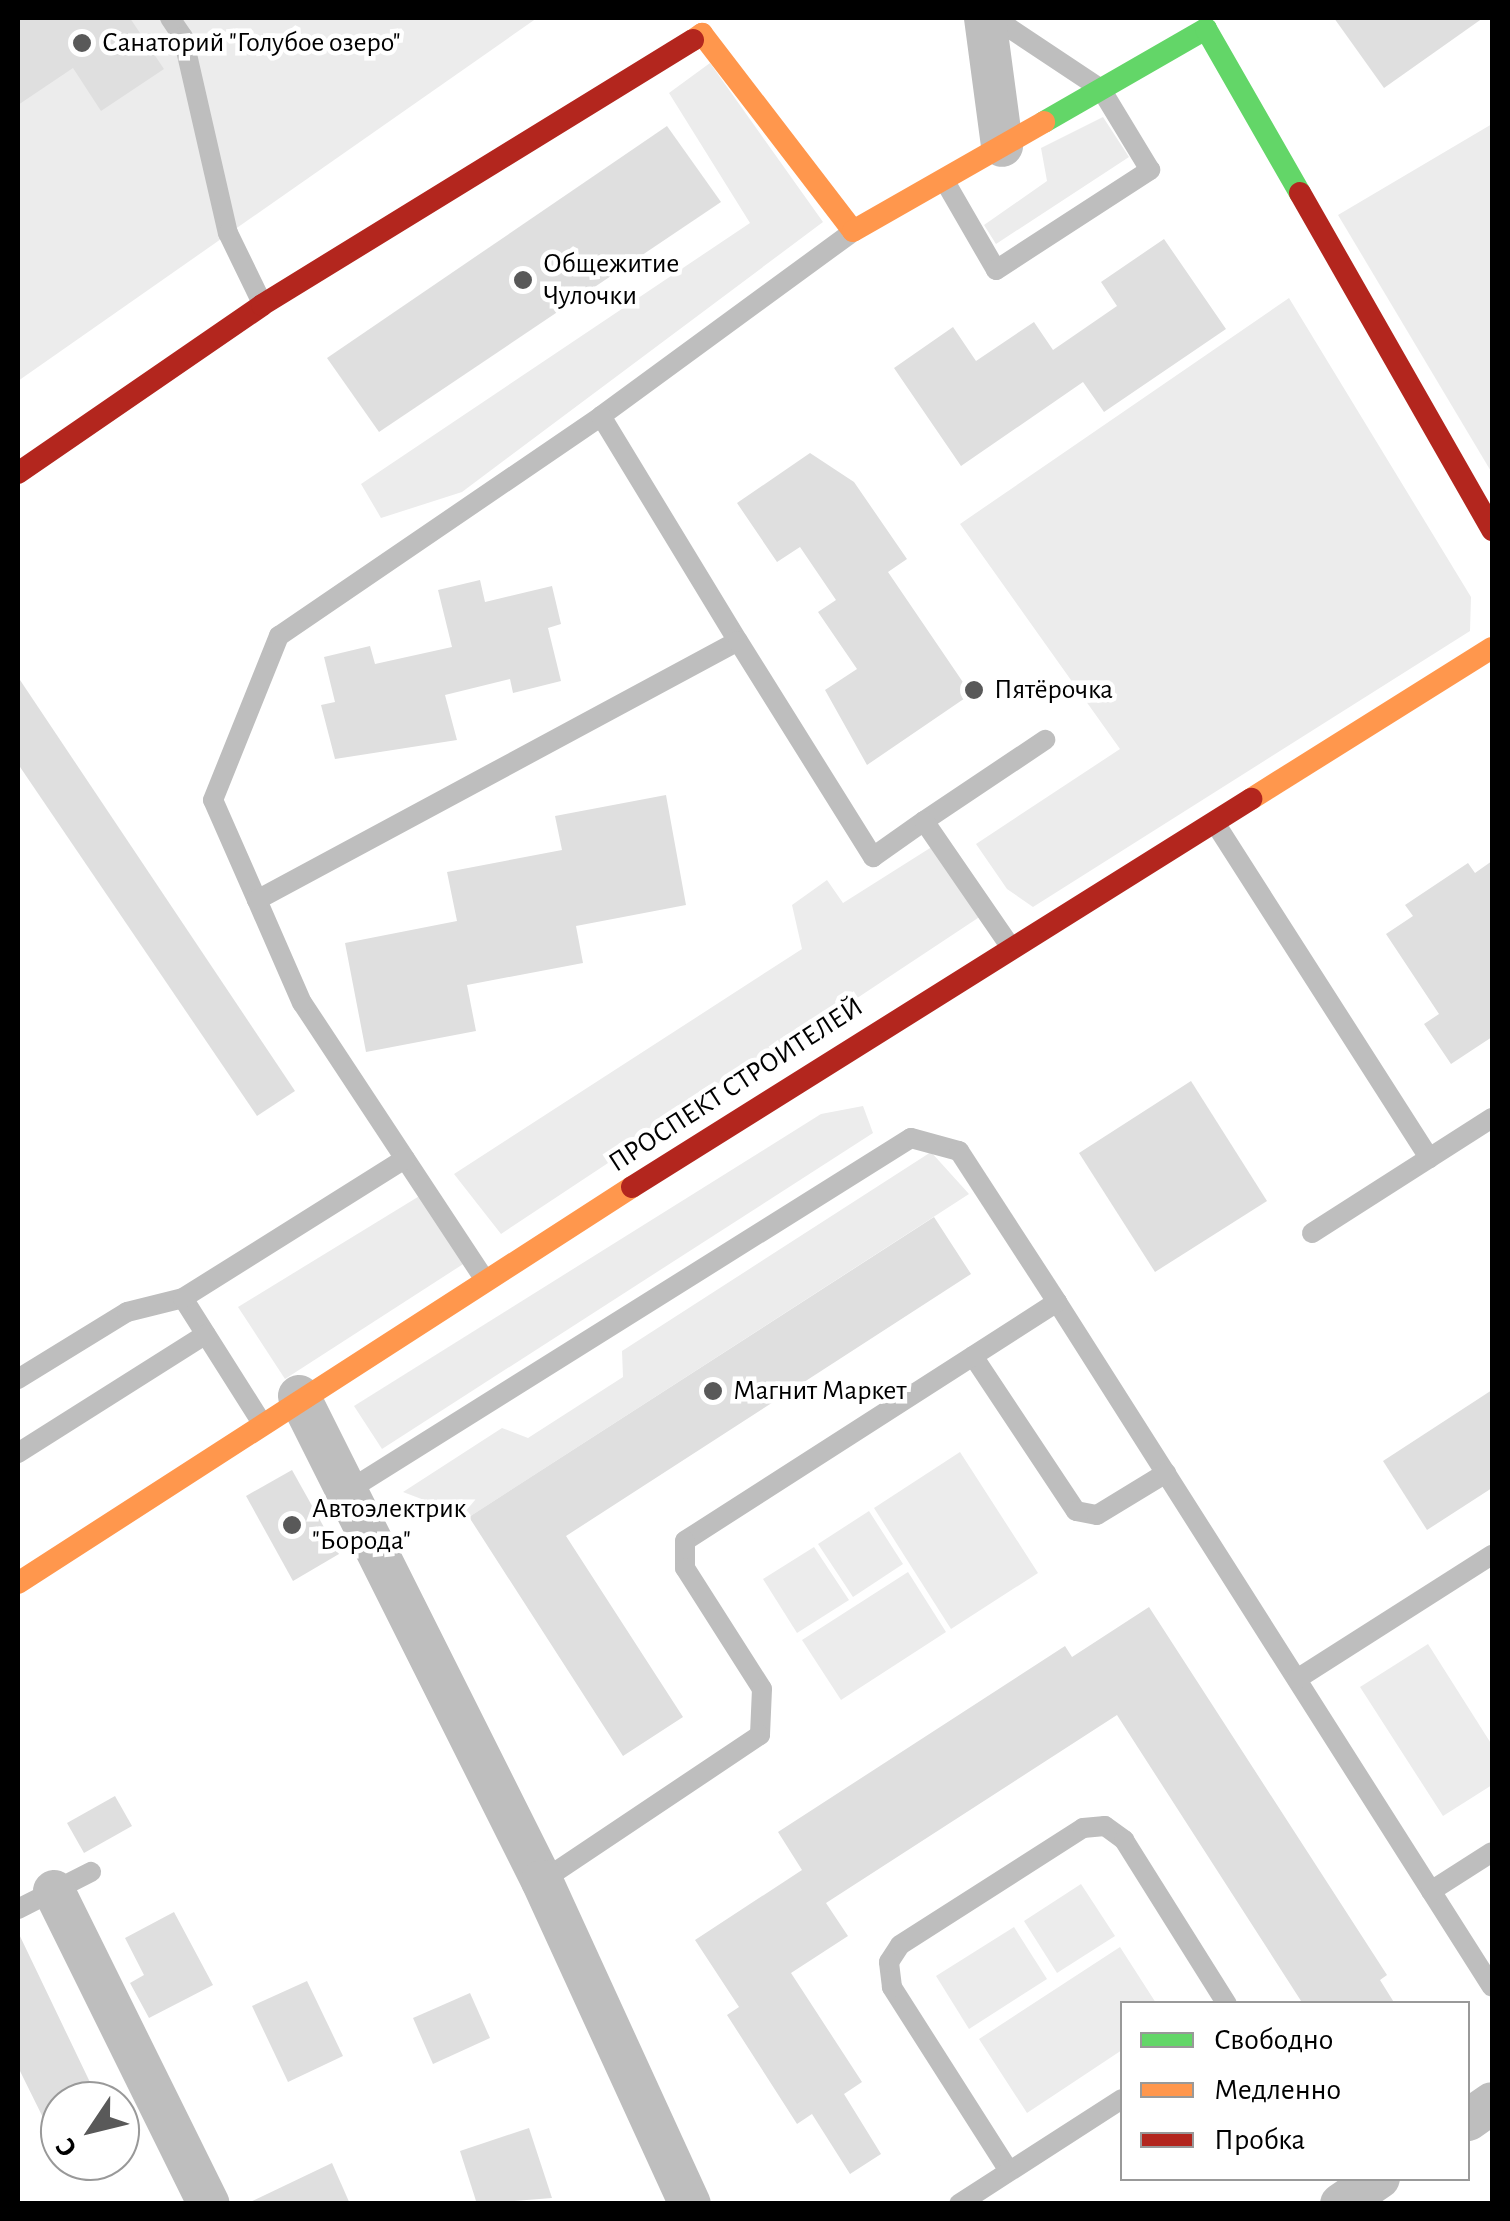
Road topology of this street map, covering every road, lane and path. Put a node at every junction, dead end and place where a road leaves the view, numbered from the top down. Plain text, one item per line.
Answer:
1 (170, 18) edge
2 (985, 18) edge
3 (994, 18) edge
4 (1101, 89) junction
5 (1002, 146) junction
6 (946, 184) junction
7 (853, 231) junction
8 (262, 305) junction
9 (602, 416) junction
10 (18, 473) edge
11 (1492, 530) edge
12 (738, 640) junction
13 (1492, 648) edge
14 (1045, 740) dead end
15 (924, 821) junction
16 (1214, 821) junction
17 (257, 900) junction
18 (1011, 947) junction
19 (1492, 1118) edge
20 (1429, 1158) junction
21 (405, 1159) junction
22 (1312, 1233) dead end
23 (485, 1280) junction
24 (183, 1298) junction
25 (1057, 1302) junction
26 (206, 1334) junction
27 (972, 1356) junction
28 (18, 1378) edge
29 (299, 1396) junction
30 (261, 1422) junction
31 (18, 1453) edge
32 (1166, 1473) junction
33 (349, 1490) junction
34 (1492, 1555) edge
35 (18, 1583) edge
36 (1297, 1680) junction
37 (1492, 1852) edge
38 (91, 1872) dead end
39 (542, 1880) junction
40 (1432, 1891) junction
41 (36, 1900) edge
42 (1492, 1987) edge
43 (1224, 2001) edge
44 (1120, 2100) edge
45 (1492, 2104) edge
46 (1470, 2119) edge
47 (1009, 2171) junction
48 (1374, 2181) edge
49 (208, 2204) edge
50 (690, 2204) edge
51 (959, 2204) edge
52 (1341, 2204) edge

1 - 8 lane
2 - 5 street
3 - 4 lane
4 - 5 street
4 - 6 lane
4 - 11 street
5 - 6 street
6 - 7 street
7 - 8 street
7 - 9 lane
8 - 10 street
9 - 12 lane
9 - 17 lane
12 - 15 lane
12 - 17 lane
13 - 16 street, ПРОСПЕКТ СТРОИТЕЛЕЙ
14 - 15 lane
15 - 18 lane
16 - 18 street, ПРОСПЕКТ СТРОИТЕЛЕЙ
16 - 20 lane
17 - 21 lane
18 - 23 street, ПРОСПЕКТ СТРОИТЕЛЕЙ
19 - 20 lane
20 - 22 lane
21 - 23 lane
21 - 24 lane
23 - 29 street, ПРОСПЕКТ СТРОИТЕЛЕЙ
24 - 26 lane
24 - 28 lane
25 - 27 lane
25 - 32 lane
25 - 33 lane
26 - 30 lane
26 - 31 lane
27 - 32 lane
27 - 39 lane
29 - 30 street, ПРОСПЕКТ СТРОИТЕЛЕЙ
29 - 33 street
30 - 35 street, ПРОСПЕКТ СТРОИТЕЛЕЙ
32 - 36 lane
33 - 39 street
34 - 36 lane
36 - 40 lane
37 - 40 lane
38 - 41 lane
39 - 50 street
40 - 42 lane
41 - 49 street
43 - 47 lane
44 - 47 lane
45 - 46 street
47 - 51 lane
48 - 52 street

